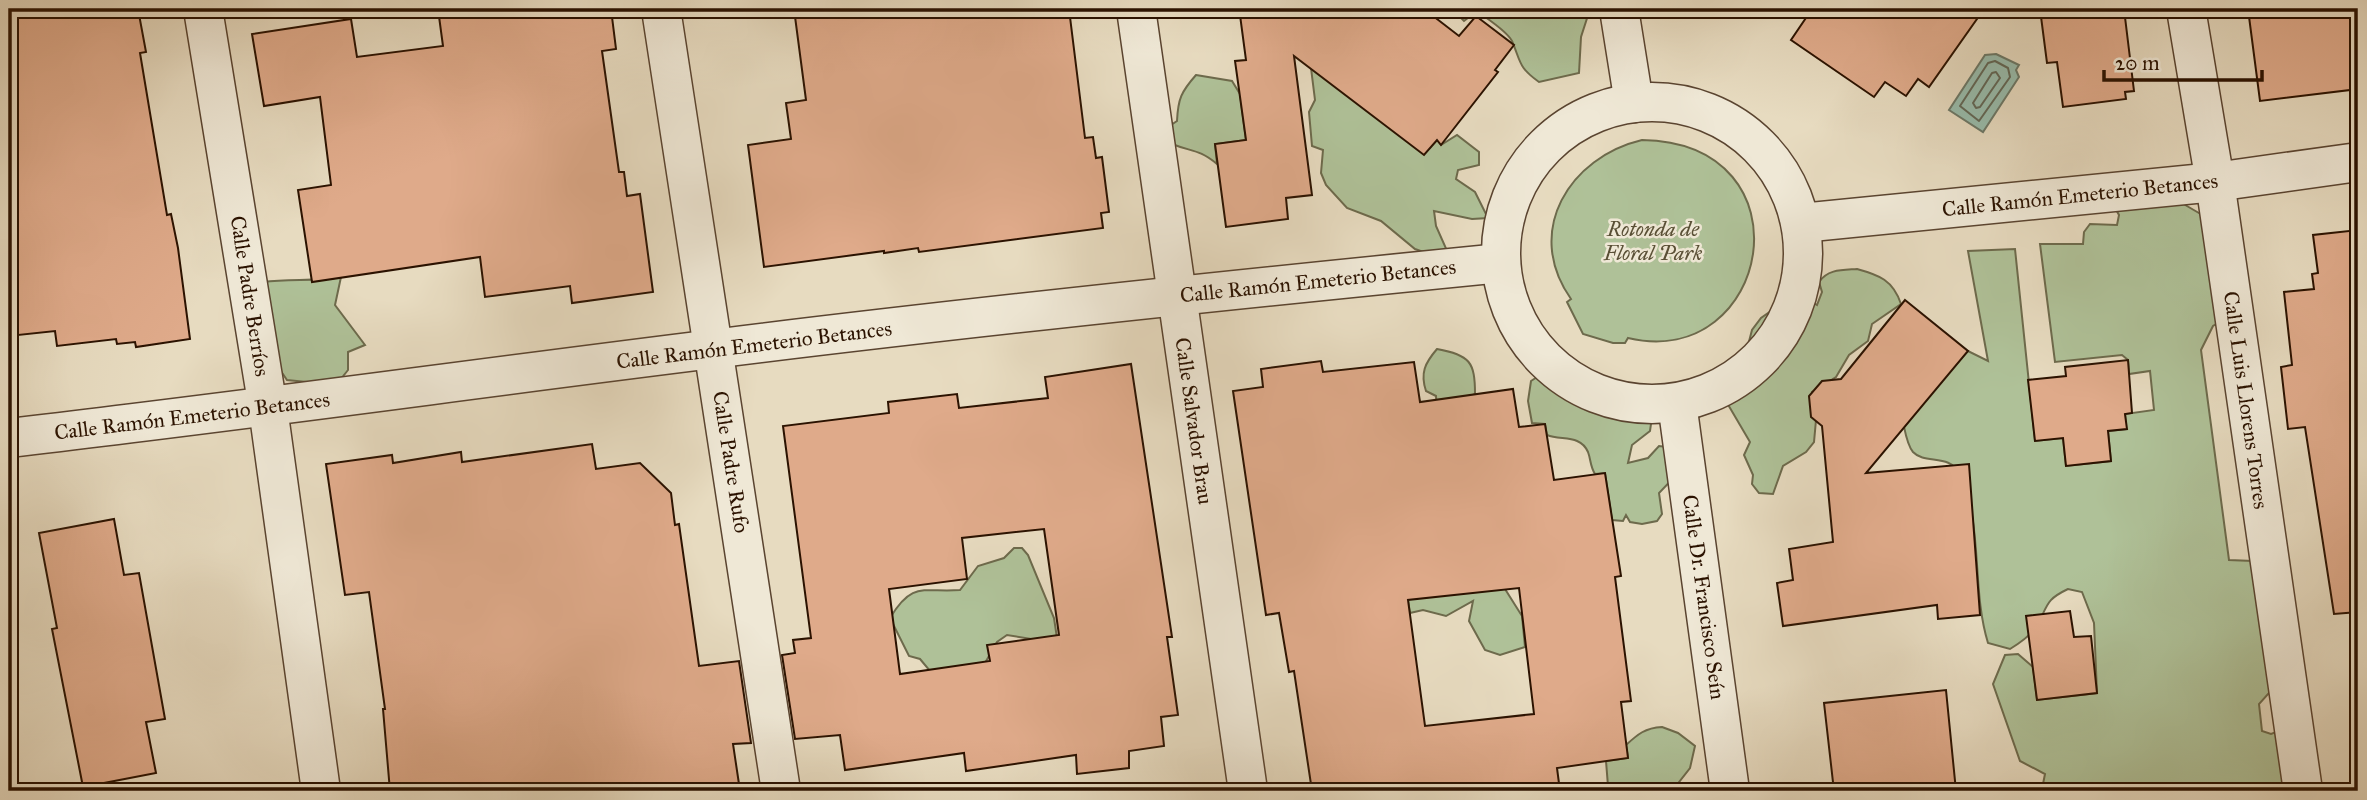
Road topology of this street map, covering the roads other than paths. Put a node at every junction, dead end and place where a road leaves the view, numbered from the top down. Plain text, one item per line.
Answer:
1 (203, 9) edge
2 (661, 9) edge
3 (1136, 9) edge
4 (1619, 9) edge
5 (2186, 9) edge
6 (1633, 103) junction
7 (2358, 162) edge
8 (2215, 182) junction
9 (1801, 223) junction
10 (1501, 263) junction
11 (1176, 295) junction
12 (713, 349) junction
13 (1677, 402) junction
14 (268, 408) junction
15 (9, 438) edge
16 (321, 791) edge
17 (781, 791) edge
18 (1248, 791) edge
19 (1730, 791) edge
20 (2302, 791) edge

1 - 14 street, Calle Padre Berríos
2 - 12 street, Calle Padre Rufo
3 - 11 street, Calle Salvador Brau
4 - 6 street
5 - 8 street, Calle Luis Llorens Torres
6 - 9 street
6 - 10 street
7 - 8 street, Calle Ramón Emeterio Betances
8 - 9 street, Calle Ramón Emeterio Betances
8 - 20 street, Calle Luis Llorens Torres
9 - 13 street
10 - 11 street, Calle Ramón Emeterio Betances
10 - 13 street
11 - 12 street, Calle Ramón Emeterio Betances
11 - 18 street, Calle Salvador Brau
12 - 14 street, Calle Ramón Emeterio Betances
12 - 17 street, Calle Padre Rufo
13 - 19 street, Calle Dr. Francisco Seín
14 - 15 street, Calle Ramón Emeterio Betances
14 - 16 street, Calle Padre Berríos

